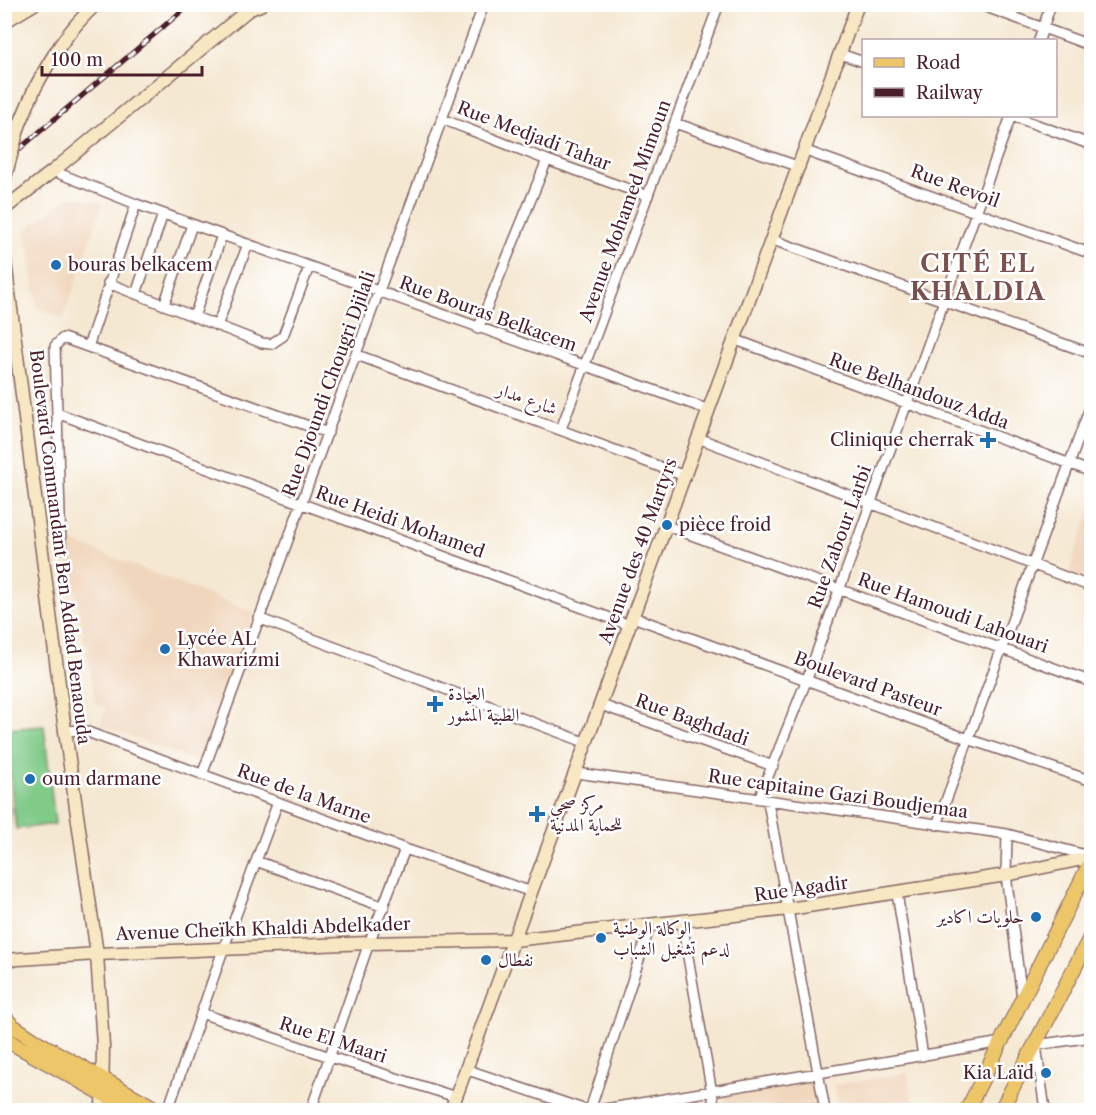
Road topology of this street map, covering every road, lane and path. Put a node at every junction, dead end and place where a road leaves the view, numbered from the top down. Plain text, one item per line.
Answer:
1 (34, 4) edge
2 (96, 4) edge
3 (262, 4) edge
4 (484, 4) edge
5 (719, 4) edge
6 (858, 4) edge
7 (978, 4) edge
8 (1051, 4) edge
9 (250, 7) edge
10 (4, 22) edge
11 (1044, 28) junction
12 (1039, 39) edge
13 (1092, 46) edge
14 (840, 54) junction
15 (862, 61) edge
16 (1012, 117) edge
17 (1015, 117) edge
18 (442, 119) junction
19 (675, 123) junction
20 (1092, 145) edge
21 (806, 151) junction
22 (548, 160) junction
23 (800, 167) junction
24 (53, 171) junction
25 (4, 181) edge
26 (648, 196) junction
27 (136, 204) junction
28 (4, 208) edge
29 (976, 211) junction
30 (164, 214) junction
31 (192, 225) junction
32 (222, 235) junction
33 (773, 240) junction
34 (248, 244) junction
35 (4, 254) edge
36 (1092, 254) edge
37 (309, 267) junction
38 (108, 283) junction
39 (380, 293) junction
40 (136, 294) junction
41 (944, 300) junction
42 (165, 305) junction
43 (194, 317) junction
44 (217, 326) junction
45 (478, 328) junction
46 (736, 340) junction
47 (87, 347) junction
48 (1092, 354) edge
49 (357, 355) junction
50 (585, 367) junction
51 (1092, 402) edge
52 (906, 403) junction
53 (709, 410) junction
54 (57, 413) junction
55 (561, 429) junction
56 (328, 433) junction
57 (698, 438) junction
58 (1069, 464) junction
59 (1092, 472) edge
60 (685, 476) junction
61 (303, 504) junction
62 (870, 504) junction
63 (667, 526) junction
64 (61, 548) dead end
65 (1032, 565) junction
66 (1092, 587) edge
67 (839, 589) junction
68 (258, 618) junction
69 (631, 621) junction
70 (1001, 649) junction
71 (807, 679) junction
72 (1092, 682) edge
73 (601, 705) junction
74 (65, 731) junction
75 (968, 739) junction
76 (587, 743) junction
77 (773, 766) junction
78 (577, 773) junction
79 (202, 775) junction
80 (1092, 781) edge
81 (764, 800) junction
82 (278, 802) junction
83 (937, 825) junction
84 (1007, 834) junction
85 (405, 849) junction
86 (1092, 858) edge
87 (256, 861) junction
88 (1006, 875) junction
89 (532, 892) junction
90 (897, 893) junction
91 (384, 907) junction
92 (789, 909) junction
93 (682, 922) junction
94 (650, 926) junction
95 (1092, 934) edge
96 (514, 940) junction
97 (369, 943) junction
98 (223, 950) junction
99 (97, 954) junction
100 (7, 963) edge
101 (1022, 1000) junction
102 (201, 1013) junction
103 (4, 1017) edge
104 (1092, 1037) edge
105 (4, 1038) edge
106 (1002, 1042) junction
107 (1036, 1045) junction
108 (923, 1056) junction
109 (330, 1057) junction
110 (465, 1069) junction
111 (819, 1073) junction
112 (711, 1091) junction
113 (106, 1093) edge
114 (456, 1097) junction
115 (102, 1110) edge
116 (132, 1110) edge
117 (158, 1110) edge
118 (168, 1110) edge
119 (311, 1110) edge
120 (451, 1110) edge
121 (586, 1110) edge
122 (590, 1110) edge
123 (599, 1110) edge
124 (715, 1110) edge
125 (825, 1110) edge
126 (967, 1110) edge
127 (1001, 1110) edge
128 (1045, 1110) edge

1 - 10 main road
2 - 25 main road, bridge
3 - 9 main road
4 - 18 street, Rue Djoundi Chougri Djilali
5 - 19 street, Avenue Mohamed Mimoun
6 - 14 main road, Avenue des 40 Martyrs
7 - 11 street
8 - 11 street
9 - 24 main road
11 - 12 street
11 - 13 street
14 - 15 street
14 - 21 main road, Avenue des 40 Martyrs
16 - 29 street, Rue Zabour Larbi
17 - 20 street
18 - 22 street, Rue Medjadi Tahar
18 - 39 street, Rue Djoundi Chougri Djilali
19 - 23 street
19 - 26 street, Avenue Mohamed Mimoun
21 - 23 main road, Avenue des 40 Martyrs
21 - 29 street, Rue Revoil
22 - 26 street, Rue Medjadi Tahar
22 - 45 street
23 - 33 main road, Avenue des 40 Martyrs
24 - 27 street, Rue Bouras Belkacem
24 - 28 main road
26 - 50 street, Avenue Mohamed Mimoun
27 - 30 street, Rue Bouras Belkacem
27 - 38 street
29 - 36 street, Rue Revoil
29 - 41 street, Rue Zabour Larbi
30 - 31 street, Rue Bouras Belkacem
30 - 40 street
31 - 32 street, Rue Bouras Belkacem
31 - 42 street
32 - 34 street, Rue Bouras Belkacem
32 - 43 street
33 - 41 street
33 - 46 main road, Avenue des 40 Martyrs
34 - 37 street, Rue Bouras Belkacem
34 - 44 street
35 - 74 main road, Boulevard Commandant Ben Addad Benaouda
37 - 39 street, Rue Bouras Belkacem
37 - 44 street
38 - 40 street
38 - 47 street
39 - 45 street, Rue Bouras Belkacem
39 - 49 street, Rue Djoundi Chougri Djilali
40 - 42 street
41 - 48 street
41 - 52 street, Rue Zabour Larbi
42 - 43 street
43 - 44 street
45 - 50 street, Rue Bouras Belkacem
46 - 52 street, Rue Belhandouz Adda
46 - 53 main road, Avenue des 40 Martyrs
47 - 54 street
47 - 56 street
49 - 55 street, شارع مدار
49 - 56 street, Rue Djoundi Chougri Djilali
50 - 53 street, Rue Bouras Belkacem
50 - 55 street, Avenue Mohamed Mimoun
51 - 58 street
52 - 58 street, Rue Belhandouz Adda
52 - 62 street, Rue Zabour Larbi
53 - 57 main road, Avenue des 40 Martyrs
54 - 61 street, Rue Heidi Mohamed
54 - 64 street
55 - 60 street, شارع مدار
56 - 61 street, Rue Djoundi Chougri Djilali
57 - 60 main road, Avenue des 40 Martyrs
57 - 62 street
58 - 59 street, Rue Belhandouz Adda
58 - 65 street
60 - 63 main road, Avenue des 40 Martyrs
61 - 68 street, Rue Djoundi Chougri Djilali
61 - 69 street, Rue Heidi Mohamed
62 - 65 street
62 - 67 street, Rue Zabour Larbi
63 - 67 street, Rue Hamoudi Lahouari
63 - 69 main road, Avenue des 40 Martyrs
65 - 66 street
65 - 70 street
67 - 70 street, Rue Hamoudi Lahouari
67 - 71 street, Rue Zabour Larbi
68 - 76 street
68 - 79 street, Rue Djoundi Chougri Djilali
69 - 71 street, Boulevard Pasteur
69 - 73 main road, Avenue des 40 Martyrs
70 - 72 street, Rue Hamoudi Lahouari
70 - 75 street
71 - 75 street, Boulevard Pasteur
71 - 77 street, Rue Zabour Larbi
73 - 76 main road, Avenue des 40 Martyrs
73 - 77 street, Rue Baghdadi
74 - 79 street, Rue de la Marne
74 - 99 main road, Boulevard Commandant Ben Addad Benaouda
75 - 80 street, Boulevard Pasteur
75 - 83 street
76 - 78 main road, Avenue des 40 Martyrs
77 - 81 street, Rue Zabour Larbi
78 - 81 street, Rue capitaine Gazi Boudjemaa
78 - 89 main road, Avenue des 40 Martyrs
79 - 82 street, Rue de la Marne
81 - 83 street, Rue capitaine Gazi Boudjemaa
81 - 92 street
82 - 85 street, Rue de la Marne
82 - 87 street
83 - 84 street, Rue capitaine Gazi Boudjemaa
84 - 86 street, Rue capitaine Gazi Boudjemaa
84 - 88 street
85 - 89 street, Rue de la Marne
85 - 91 street
86 - 88 main road, Rue Agadir
86 - 101 main road
87 - 91 street
87 - 98 street
88 - 90 main road, Rue Agadir
88 - 101 street
89 - 96 main road, Avenue des 40 Martyrs
90 - 92 main road, Rue Agadir
90 - 108 street
91 - 97 street
92 - 93 main road, Rue Agadir
92 - 111 street
93 - 94 main road, Rue Agadir
93 - 112 street
94 - 96 main road, Rue Agadir
94 - 122 street
95 - 107 main road
96 - 97 main road, Avenue Cheïkh Khaldi Abdelkader
96 - 110 main road, Avenue des 40 Martyrs
97 - 98 main road, Avenue Cheïkh Khaldi Abdelkader
97 - 109 street
98 - 99 main road, Avenue Cheïkh Khaldi Abdelkader
98 - 102 street
99 - 100 main road, Avenue Cheïkh Khaldi Abdelkader
99 - 113 main road, Boulevard Commandant Ben Addad Benaouda
101 - 106 main road
102 - 109 street, Rue El Maari
102 - 118 street
103 - 113 main road
104 - 107 street
105 - 113 main road
106 - 108 street
106 - 126 main road
107 - 127 main road
107 - 128 street
108 - 111 street
109 - 114 street, Rue El Maari
109 - 119 street
110 - 114 main road, Avenue des 40 Martyrs
110 - 121 street
111 - 112 street
111 - 125 street
112 - 123 street
112 - 124 street
113 - 115 main road, Boulevard Commandant Ben Addad Benaouda
113 - 116 main road
113 - 117 main road
114 - 120 main road, Avenue des 40 Martyrs

